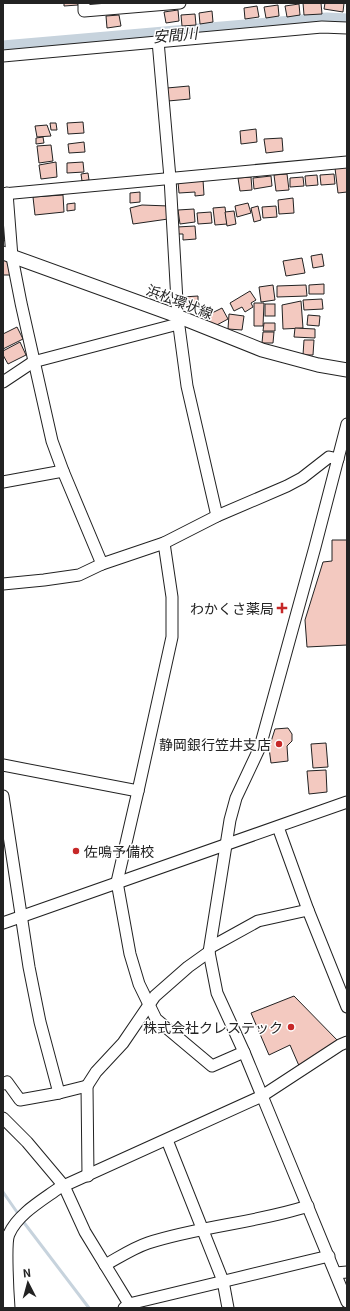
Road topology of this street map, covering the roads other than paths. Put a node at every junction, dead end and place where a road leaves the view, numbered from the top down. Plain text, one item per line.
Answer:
1 (84, 3) edge
2 (180, 3) edge
3 (347, 28) edge
4 (158, 41) junction
5 (3, 56) edge
6 (347, 162) edge
7 (170, 178) junction
8 (5, 194) edge
9 (8, 255) edge
10 (178, 320) junction
11 (33, 362) junction
12 (347, 370) edge
13 (3, 382) edge
14 (347, 424) edge
15 (341, 458) edge
16 (63, 471) junction
17 (3, 482) edge
18 (217, 516) junction
19 (164, 543) junction
20 (102, 564) junction
21 (3, 584) edge
22 (3, 765) edge
23 (138, 791) junction
24 (3, 796) edge
25 (347, 802) edge
26 (278, 827) junction
27 (226, 844) junction
28 (117, 882) junction
29 (308, 910) junction
30 (22, 916) junction
31 (3, 923) edge
32 (210, 950) junction
33 (148, 1005) junction
34 (347, 1007) edge
35 (347, 1042) edge
36 (244, 1052) junction
37 (3, 1084) edge
38 (87, 1086) junction
39 (59, 1093) junction
40 (262, 1096) junction
41 (3, 1118) edge
42 (167, 1140) junction
43 (88, 1176) junction
44 (64, 1186) junction
45 (308, 1206) junction
46 (202, 1230) junction
47 (5, 1236) edge
48 (329, 1256) junction
49 (105, 1265) junction
50 (341, 1272) edge
51 (223, 1280) junction
52 (347, 1302) edge
53 (126, 1306) edge
54 (8, 1308) edge
55 (228, 1308) edge

1 - 2 street
3 - 4 street
4 - 5 street
4 - 7 street
6 - 7 street
7 - 8 street
7 - 10 street
8 - 9 street
9 - 10 main road, 浜松環状線
9 - 11 street
10 - 11 street
10 - 12 main road, 浜松環状線
10 - 18 street
11 - 13 street
11 - 16 street
14 - 15 street
15 - 18 street
15 - 27 street
16 - 17 street
16 - 20 street
18 - 19 street
19 - 20 street
19 - 23 street
20 - 21 street
22 - 23 street
23 - 28 street
24 - 30 street
25 - 26 street
26 - 27 street
26 - 29 street
27 - 28 street
27 - 32 street
28 - 30 street
28 - 33 street
29 - 32 street
29 - 34 street
30 - 31 street
30 - 39 street
32 - 33 street
32 - 36 street
33 - 36 street
33 - 38 street
35 - 40 street
36 - 40 street
37 - 39 street
38 - 39 street
38 - 43 street
40 - 42 street
40 - 45 street
41 - 44 street
42 - 43 street
42 - 46 street
43 - 44 street
44 - 47 street
44 - 49 street
45 - 46 street
45 - 48 street
46 - 49 street
46 - 51 street
47 - 54 street
48 - 50 street
48 - 51 street
49 - 53 street
50 - 52 street
51 - 53 street
51 - 55 street

